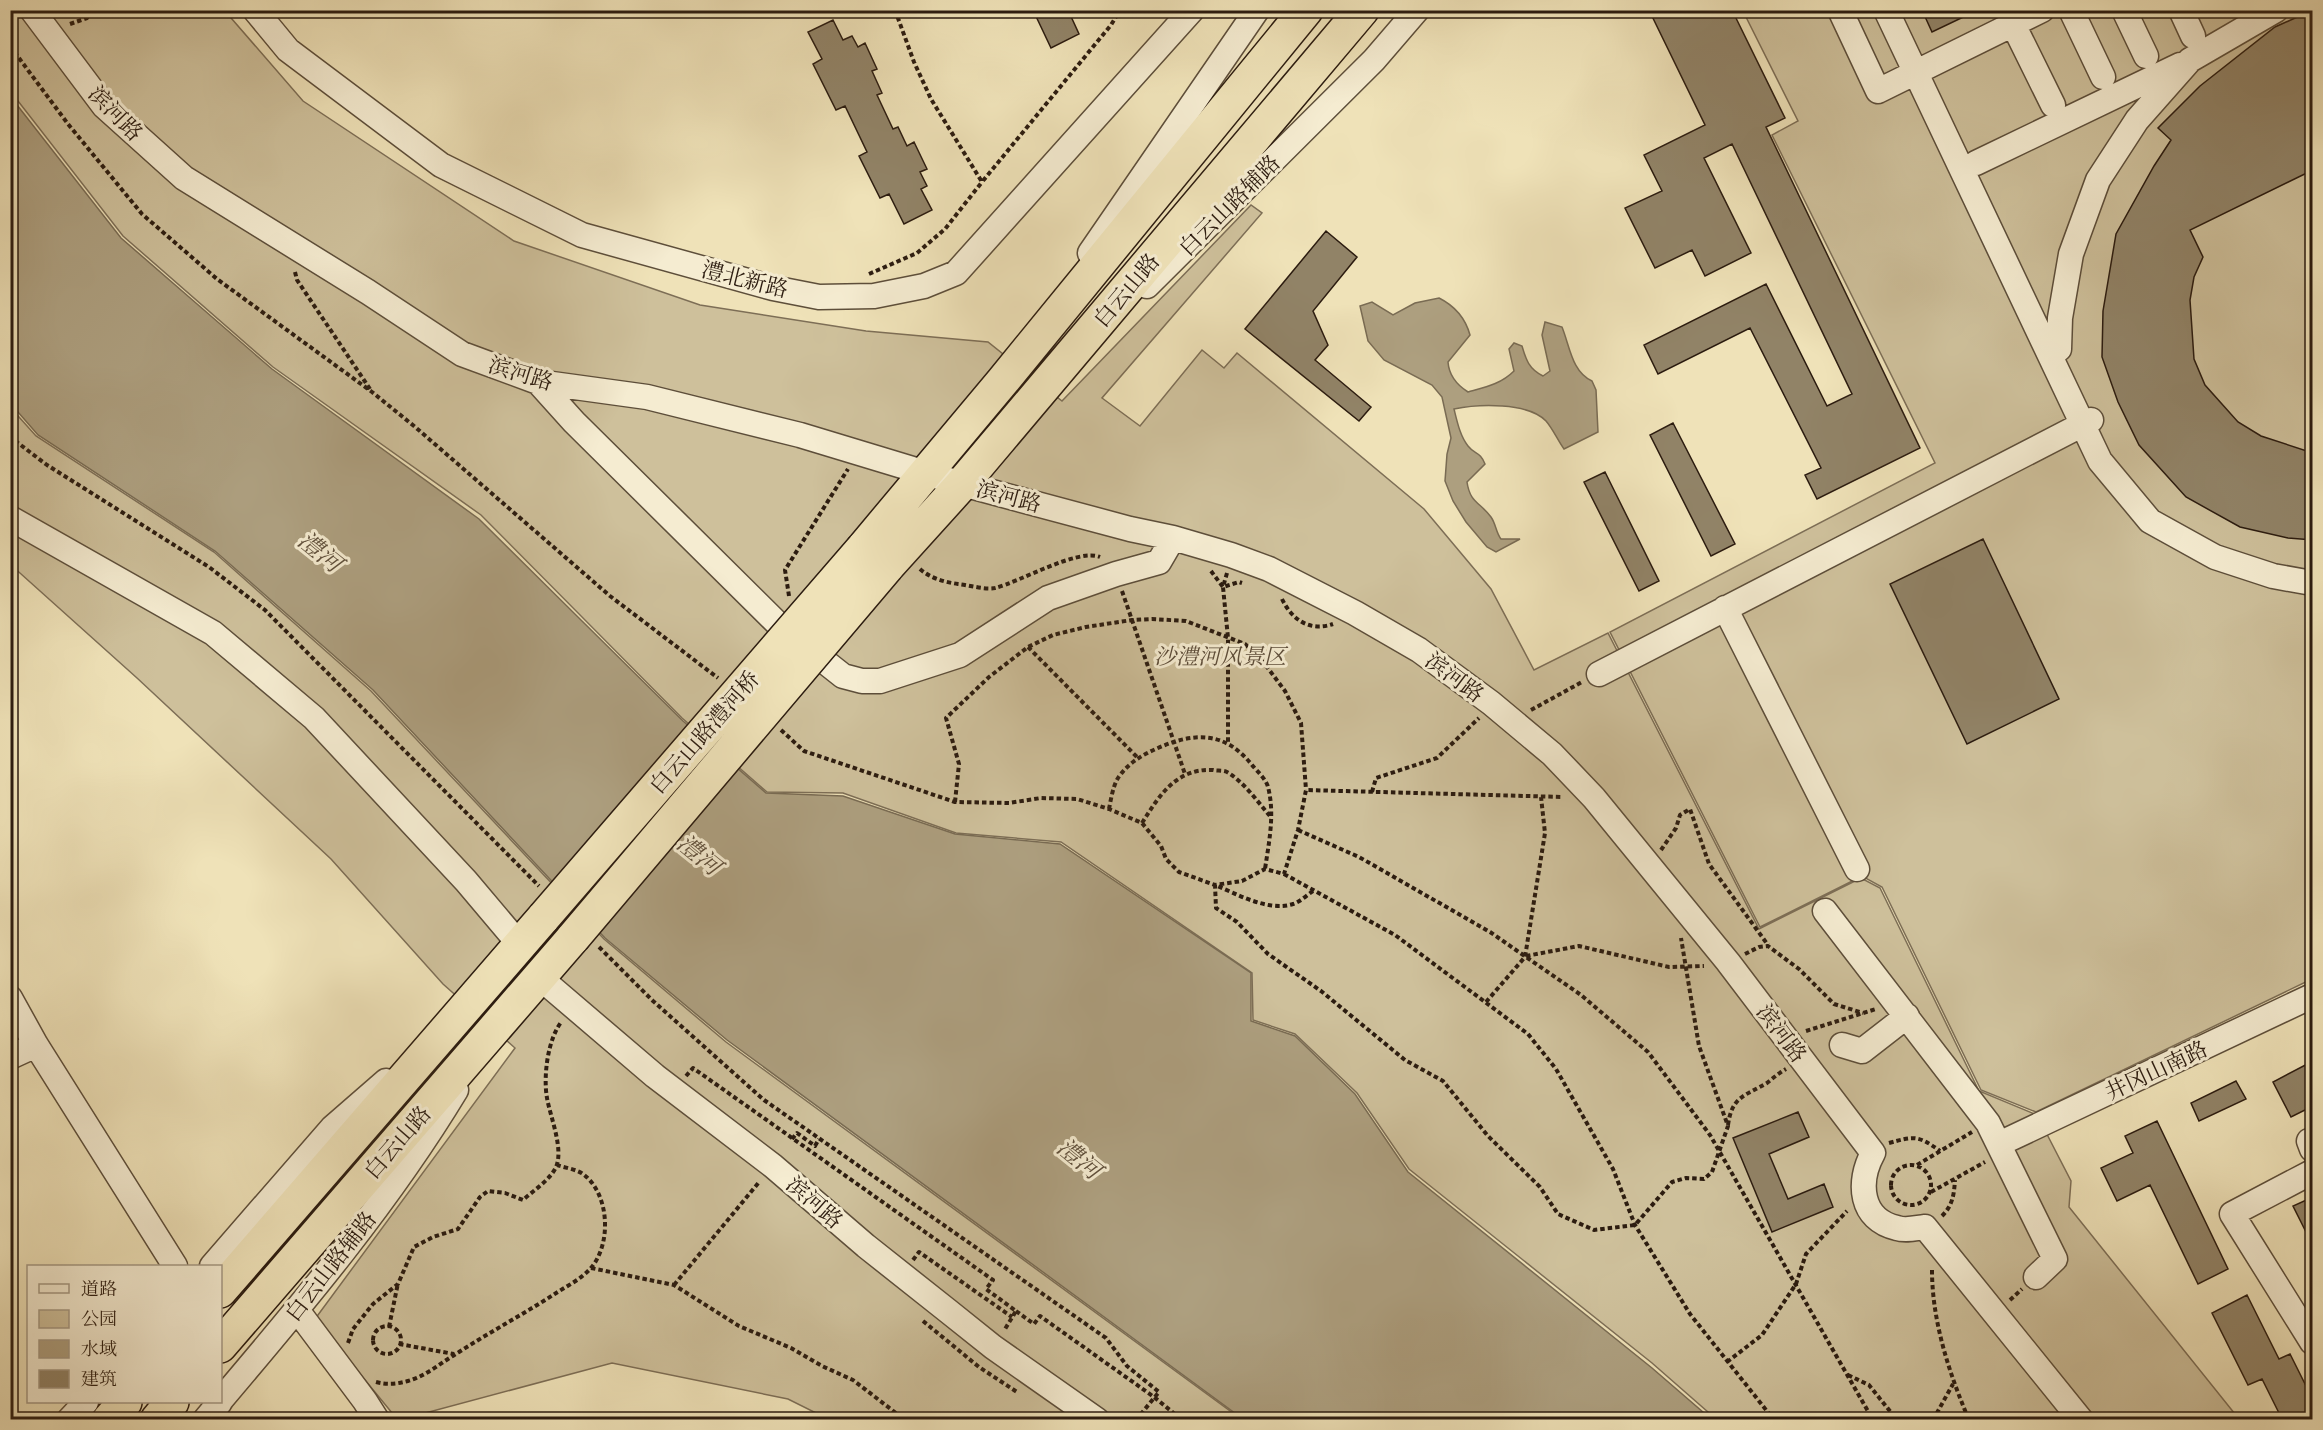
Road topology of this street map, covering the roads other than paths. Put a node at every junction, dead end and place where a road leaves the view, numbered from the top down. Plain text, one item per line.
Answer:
1 (33, 10) edge
2 (255, 10) edge
3 (1192, 10) edge
4 (1257, 10) edge
5 (1306, 10) edge
6 (1362, 10) edge
7 (1416, 10) edge
8 (1840, 10) edge
9 (1886, 10) edge
10 (1902, 10) edge
11 (2042, 10) edge
12 (2071, 10) edge
13 (2124, 10) edge
14 (2181, 10) edge
15 (2276, 10) edge
16 (2013, 24) junction
17 (2193, 36) dead end
18 (2146, 56) dead end
19 (2190, 60) junction
20 (1923, 69) junction
21 (2103, 77) dead end
22 (2053, 105) dead end
23 (1976, 163) junction
24 (2059, 349) junction
25 (538, 382) junction
26 (1002, 382) junction
27 (1037, 396) junction
28 (2087, 422) junction
29 (926, 474) junction
30 (962, 484) junction
31 (10, 519) edge
32 (1173, 538) junction
33 (875, 557) junction
34 (2313, 572) edge
35 (2313, 583) edge
36 (1725, 608) junction
37 (1599, 674) road end
38 (1857, 869) dead end
39 (1825, 911) dead end
40 (544, 917) joint
41 (573, 938) joint
42 (520, 945) junction
43 (539, 976) junction
44 (2313, 996) edge
45 (10, 998) edge
46 (1902, 1009) junction
47 (455, 1019) junction
48 (489, 1034) junction
49 (36, 1045) junction
50 (1842, 1045) dead end
51 (10, 1057) edge
52 (2313, 1140) edge
53 (2001, 1148) junction
54 (2313, 1149) edge
55 (2313, 1172) edge
56 (174, 1265) edge
57 (213, 1265) edge
58 (2036, 1277) road end
59 (222, 1289) edge
60 (297, 1311) junction
61 (2313, 1342) edge
62 (222, 1344) edge
63 (222, 1394) edge
64 (84, 1403) edge
65 (123, 1403) edge
66 (170, 1403) edge
67 (69, 1419) edge
68 (109, 1419) edge
69 (157, 1419) edge
70 (377, 1419) edge
71 (1097, 1419) edge
72 (2081, 1419) edge

1 - 25 street, 滨河路
2 - 3 street, 澧北新路
4 - 26 street
5 - 26 highway, 白云山路
6 - 27 highway, 白云山路
7 - 27 street, 白云山路辅路
8 - 20 street
9 - 20 street
10 - 20 street
11 - 16 street
12 - 21 street
13 - 18 street
14 - 17 street
15 - 19 street
16 - 20 street
16 - 22 street
19 - 23 street
19 - 24 street
20 - 23 street
20 - 28 street
23 - 24 street
24 - 28 street
25 - 29 street, 滨河路
25 - 32 street
26 - 29 highway, 白云山路
27 - 30 highway, 白云山路
28 - 34 street
28 - 35 street
28 - 36 street
29 - 30 street, 滨河路
29 - 33 highway, 白云山路
30 - 32 street, 滨河路
30 - 33 highway, 白云山路
31 - 42 street
32 - 72 street, 滨河路
33 - 40 highway, 白云山路澧河桥, bridge
33 - 41 highway, 白云山路澧河桥, bridge
36 - 37 street
36 - 38 street
39 - 46 street
40 - 42 highway, 白云山路
41 - 43 highway, 白云山路
42 - 47 highway, 白云山路
43 - 48 highway, 白云山路
43 - 71 street, 滨河路
44 - 53 street, 井冈山南路
45 - 49 street
46 - 50 street
46 - 53 street
47 - 57 street
47 - 59 highway, 白云山路
48 - 60 street, 白云山路辅路
48 - 62 highway, 白云山路
49 - 51 street
49 - 56 street
52 - 54 street
53 - 58 street
55 - 61 street
60 - 63 street, 白云山路辅路
60 - 70 street
64 - 67 street
65 - 68 highway
66 - 69 highway

